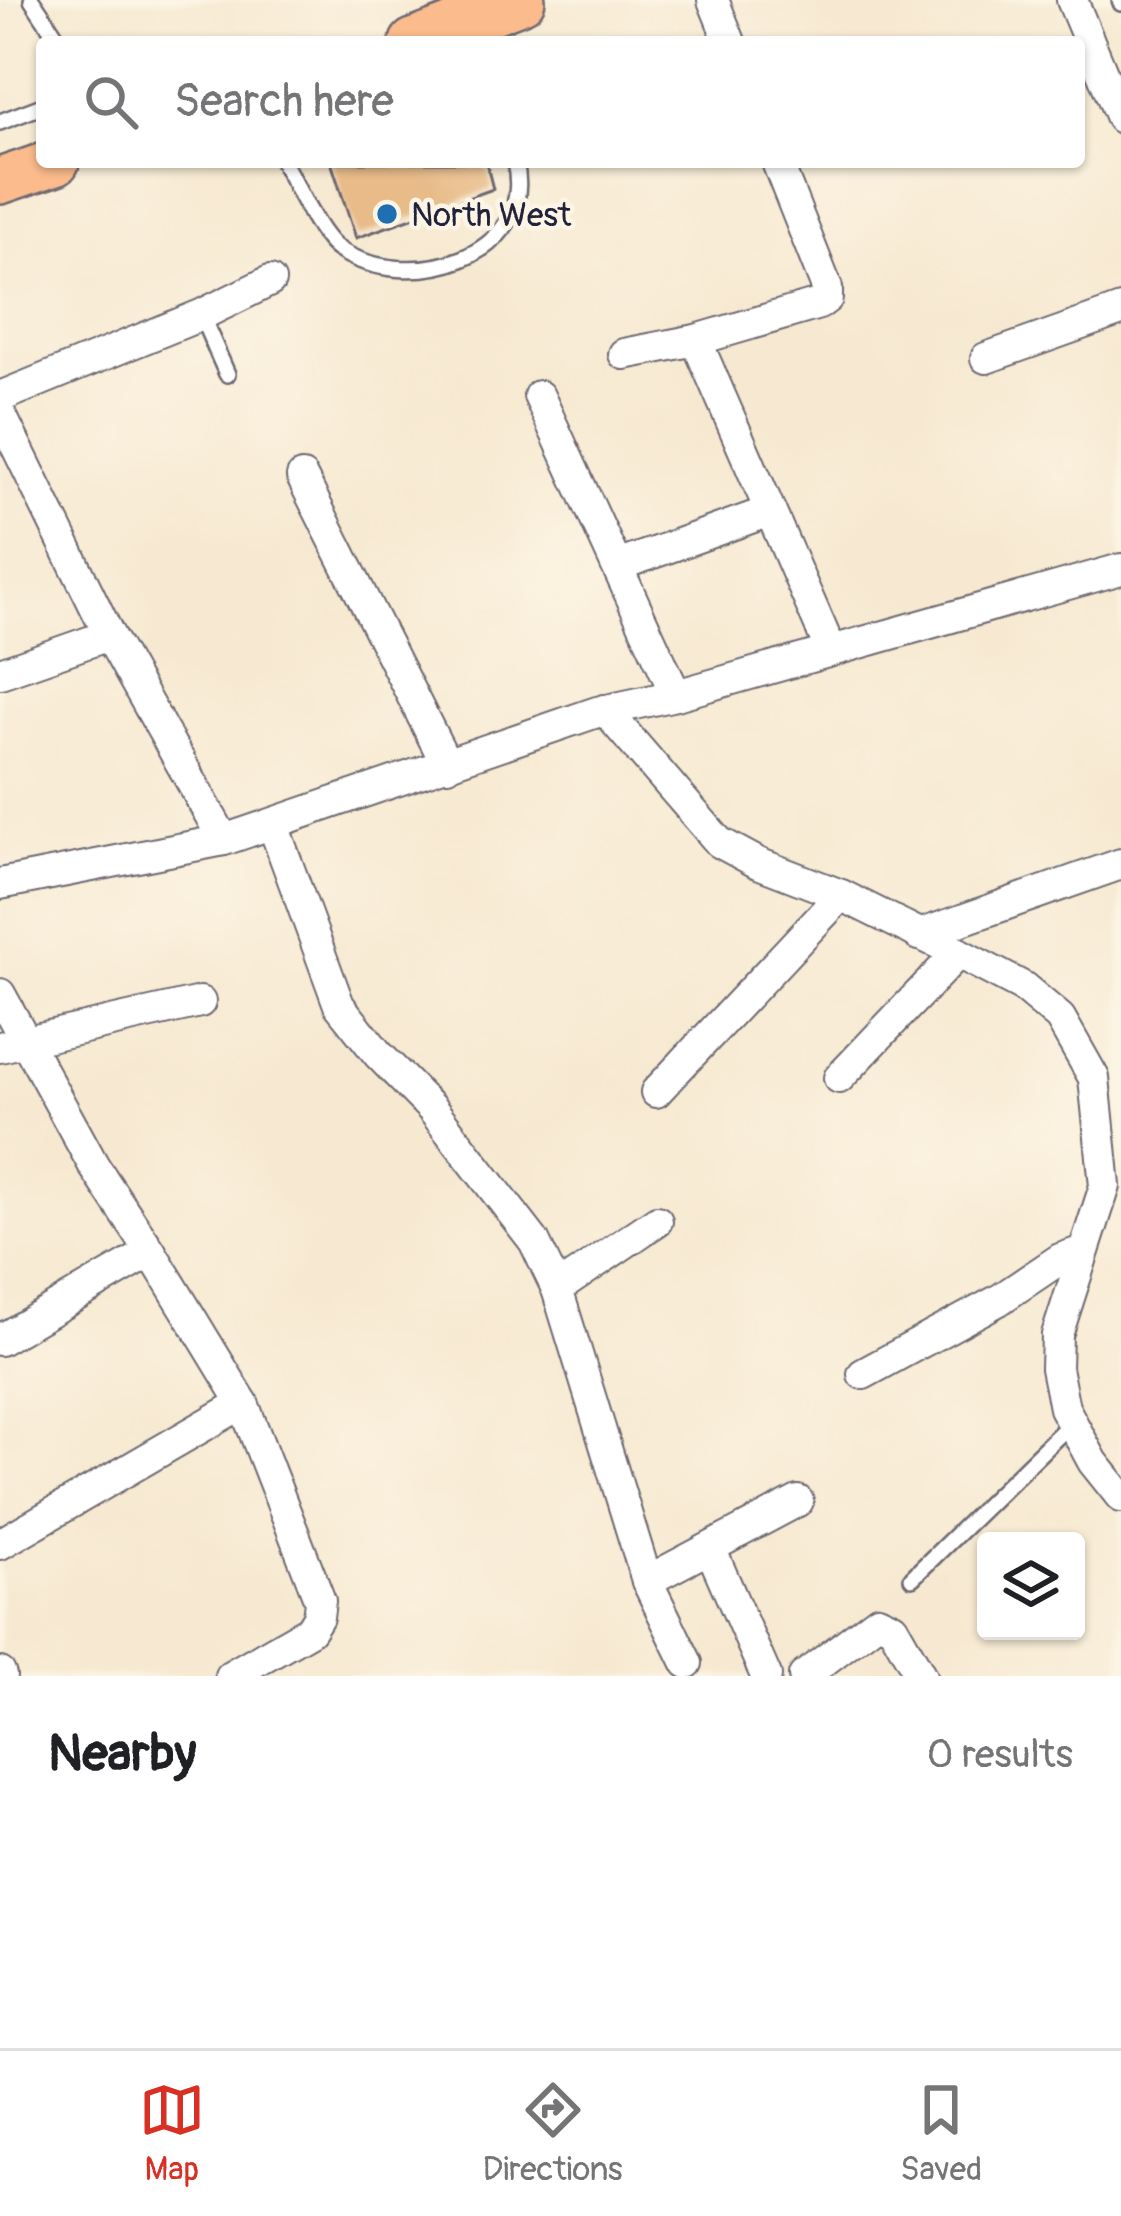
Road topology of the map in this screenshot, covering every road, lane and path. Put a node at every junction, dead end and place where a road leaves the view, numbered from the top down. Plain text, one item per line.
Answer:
1 (32, 0) edge
2 (519, 0) edge
3 (713, 0) edge
4 (1072, 0) edge
5 (471, 33) edge
6 (56, 36) edge
7 (728, 36) edge
8 (36, 108) edge
9 (1121, 118) edge
10 (0, 122) edge
11 (38, 168) edge
12 (287, 168) edge
13 (516, 168) edge
14 (779, 168) edge
15 (0, 181) edge
16 (270, 281) dead end
17 (1121, 310) edge
18 (201, 315) junction
19 (695, 340) junction
20 (624, 354) dead end
21 (986, 358) dead end
22 (226, 374) dead end
23 (539, 396) dead end
24 (0, 397) edge
25 (0, 413) edge
26 (302, 477) dead end
27 (770, 511) junction
28 (617, 566) junction
29 (1121, 569) edge
30 (109, 635) junction
31 (831, 651) junction
32 (0, 673) edge
33 (676, 695) junction
34 (605, 710) junction
35 (447, 765) junction
36 (273, 825) junction
37 (224, 840) junction
38 (1121, 864) edge
39 (0, 884) edge
40 (842, 895) junction
41 (919, 935) junction
42 (958, 953) junction
43 (0, 994) edge
44 (200, 1002) dead end
45 (12, 1045) edge
46 (839, 1078) dead end
47 (656, 1092) dead end
48 (1113, 1181) edge
49 (657, 1221) dead end
50 (1083, 1250) junction
51 (151, 1252) junction
52 (557, 1289) junction
53 (0, 1340) edge
54 (863, 1375) dead end
55 (243, 1403) junction
56 (1072, 1422) junction
57 (1121, 1497) edge
58 (798, 1501) dead end
59 (0, 1544) edge
60 (710, 1548) junction
61 (912, 1578) dead end
62 (647, 1581) junction
63 (687, 1664) dead end
64 (230, 1676) edge
65 (766, 1676) edge
66 (804, 1676) edge
67 (921, 1676) edge

1 - 6 lane
2 - 5 main road
3 - 7 street
4 - 9 street
8 - 10 lane
11 - 15 main road
12 - 13 lane
14 - 19 street
16 - 18 street
17 - 21 street
18 - 22 lane
18 - 24 street
19 - 20 street
19 - 27 street
23 - 28 street
25 - 30 street
26 - 35 street
27 - 28 street
27 - 31 street
28 - 33 street
29 - 31 street
30 - 32 street
30 - 37 street
31 - 33 street
33 - 34 street
34 - 35 street
34 - 40 street
35 - 36 street
36 - 37 street
36 - 52 street
37 - 39 street
38 - 41 street
40 - 41 street
40 - 47 street
41 - 42 street
42 - 46 street
42 - 48 street
43 - 45 street
44 - 45 street
45 - 51 street
48 - 50 street
49 - 52 street
50 - 54 street
50 - 56 street
51 - 53 street
51 - 55 street
52 - 62 street
55 - 59 street
55 - 64 street
56 - 57 street
56 - 61 lane
58 - 60 street
60 - 62 street
60 - 65 street
62 - 63 street
66 - 67 street

